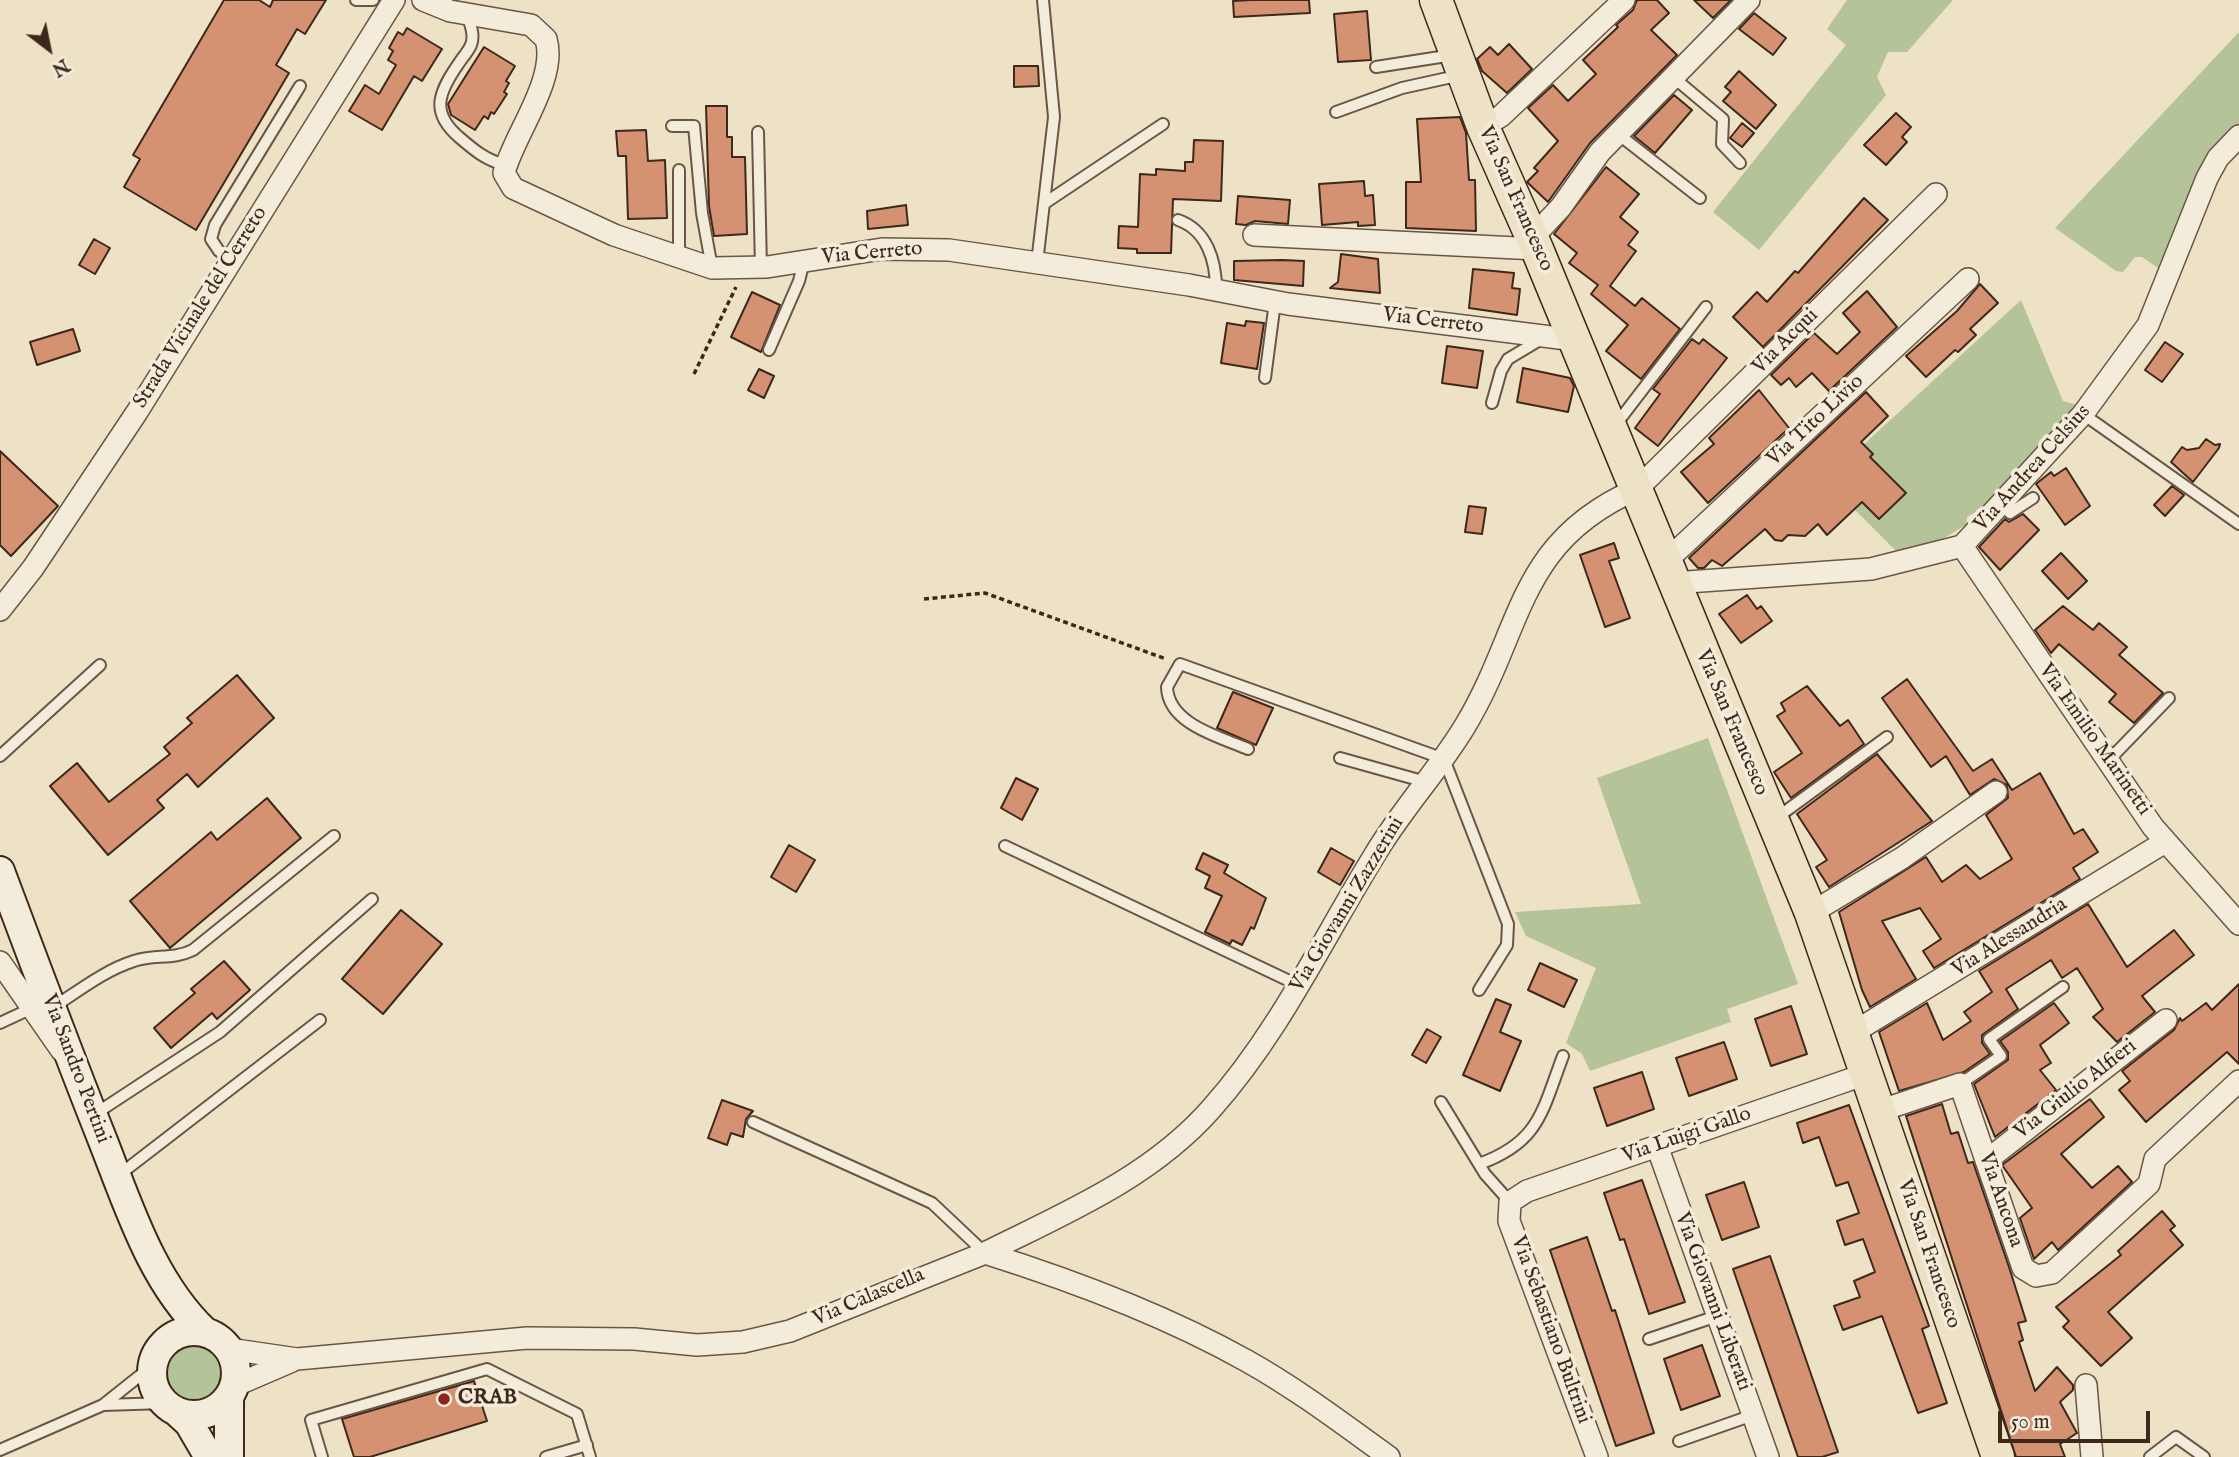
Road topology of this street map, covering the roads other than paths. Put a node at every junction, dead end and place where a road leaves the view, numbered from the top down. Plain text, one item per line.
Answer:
1 (356, 0) edge
2 (373, 0) edge
3 (394, 0) edge
4 (423, 0) edge
5 (1043, 0) edge
6 (1436, 0) edge
7 (1624, 0) edge
8 (1749, 0) edge
9 (467, 14) junction
10 (1460, 64) junction
11 (1376, 67) dead end
12 (1673, 77) junction
13 (300, 86) dead end
14 (1336, 112) dead end
15 (1163, 124) dead end
16 (672, 126) dead end
17 (1483, 127) junction
18 (758, 132) dead end
19 (1618, 134) junction
20 (2239, 136) edge
21 (1740, 163) dead end
22 (506, 165) junction
23 (679, 170) dead end
24 (1936, 194) dead end
25 (1700, 198) dead end
26 (1045, 202) junction
27 (1178, 220) dead end
28 (1254, 235) dead end
29 (1535, 243) junction
30 (680, 259) junction
31 (232, 260) junction
32 (804, 261) junction
33 (1037, 263) junction
34 (712, 268) junction
35 (752, 268) junction
36 (1968, 279) dead end
37 (1216, 289) junction
38 (1275, 302) junction
39 (1706, 307) dead end
40 (1544, 336) junction
41 (1575, 340) junction
42 (769, 350) dead end
43 (1265, 378) dead end
44 (1492, 403) dead end
45 (2083, 414) junction
46 (1612, 429) junction
47 (1637, 489) junction
48 (2033, 498) dead end
49 (2001, 504) junction
50 (2239, 524) edge
51 (1962, 546) junction
52 (1669, 573) junction
53 (0, 610) edge
54 (100, 665) dead end
55 (2169, 698) dead end
56 (1887, 737) dead end
57 (1248, 749) dead end
58 (0, 756) edge
59 (1340, 758) dead end
60 (1444, 759) junction
61 (2110, 759) junction
62 (1426, 782) junction
63 (1996, 792) dead end
64 (1772, 821) junction
65 (334, 836) dead end
66 (2165, 842) junction
67 (1005, 846) dead end
68 (0, 871) edge
69 (372, 899) dead end
70 (1811, 913) junction
71 (2235, 913) edge
72 (0, 962) edge
73 (1300, 986) junction
74 (2063, 987) dead end
75 (1479, 990) dead end
76 (41, 1008) junction
77 (320, 1020) dead end
78 (2166, 1020) dead end
79 (0, 1023) edge
80 (1854, 1032) junction
81 (1563, 1056) dead end
82 (1866, 1074) junction
83 (2239, 1081) edge
84 (1960, 1084) junction
85 (1441, 1102) dead end
86 (1879, 1111) junction
87 (93, 1116) junction
88 (753, 1122) dead end
89 (1657, 1146) junction
90 (1986, 1161) junction
91 (1479, 1164) junction
92 (117, 1177) junction
93 (1510, 1202) junction
94 (985, 1253) junction
95 (155, 1265) junction
96 (1717, 1316) junction
97 (205, 1332) junction
98 (1648, 1339) dead end
99 (229, 1349) junction
100 (156, 1357) junction
101 (297, 1359) junction
102 (2086, 1385) dead end
103 (231, 1391) junction
104 (103, 1405) junction
105 (171, 1408) junction
106 (1753, 1415) junction
107 (1679, 1441) dead end
108 (587, 1445) junction
109 (0, 1450) edge
110 (209, 1457) edge
111 (229, 1457) edge
112 (322, 1457) edge
113 (546, 1457) edge
114 (590, 1457) edge
115 (1390, 1457) edge
116 (1597, 1457) edge
117 (1768, 1457) edge
118 (1998, 1457) edge
119 (2092, 1457) edge
120 (2150, 1457) edge
121 (2204, 1457) edge

1 - 2 lane
3 - 31 street, Strada Vicinale del Cerreto
4 - 9 street
5 - 26 lane
6 - 10 main road, Via San Francesco
7 - 17 street
8 - 12 street
9 - 22 lane
9 - 22 street
10 - 11 lane
10 - 14 lane
10 - 17 main road, Via San Francesco
12 - 19 street
12 - 21 lane
13 - 31 lane
15 - 26 lane
16 - 34 lane
17 - 29 main road, Via San Francesco
18 - 35 lane
19 - 25 lane
19 - 29 street
20 - 45 street, Via Andrea Celsius
22 - 30 street, Via Cerreto
23 - 30 lane
24 - 47 street, Via Acqui
26 - 33 lane
27 - 37 lane
28 - 29 street
29 - 41 main road, Via San Francesco
30 - 34 street, Via Cerreto
31 - 53 street, Strada Vicinale del Cerreto
32 - 33 street, Via Cerreto
32 - 35 street, Via Cerreto
32 - 42 lane
33 - 37 street, Via Cerreto
34 - 35 street, Via Cerreto
36 - 52 street, Via Tito Livio
37 - 38 street, Via Cerreto
38 - 40 street, Via Cerreto
38 - 43 lane
39 - 46 lane
40 - 41 street, Via Cerreto
40 - 44 lane
41 - 46 main road, Via San Francesco
45 - 49 street, Via Andrea Celsius
45 - 50 lane
46 - 47 main road, Via San Francesco
47 - 52 main road, Via San Francesco
47 - 60 street, Via Giovanni Zazzerini
48 - 49 lane
49 - 51 street, Via Andrea Celsius
51 - 52 street, Via Andrea Celsius
51 - 61 street, Via Emilio Marinetti
52 - 64 main road, Via San Francesco
54 - 58 lane
55 - 61 lane
56 - 64 lane
57 - 60 lane
59 - 62 lane
60 - 62 street, Via Giovanni Zazzerini
60 - 75 lane
61 - 66 street, Via Emilio Marinetti
62 - 73 street, Via Giovanni Zazzerini
63 - 70 street
64 - 70 main road, Via San Francesco
65 - 76 lane
66 - 71 street, Via Emilio Marinetti
66 - 80 street, Via Alessandria
67 - 73 lane
68 - 76 main road, Via Sandro Pertini
69 - 87 lane
70 - 80 main road, Via San Francesco
72 - 76 street
73 - 94 street, Via Giovanni Zazzerini
74 - 84 lane
76 - 79 lane
76 - 87 main road, Via Sandro Pertini
77 - 92 lane
78 - 90 street, Via Giulio Alfieri
80 - 82 main road, Via San Francesco
81 - 91 lane
82 - 86 main road, Via San Francesco
82 - 89 street, Via Luigi Gallo
83 - 90 street, Via Ancona
84 - 86 street
84 - 90 street, Via Ancona
85 - 91 lane
86 - 118 main road, Via San Francesco
87 - 92 main road, Via Sandro Pertini
88 - 94 lane
89 - 93 street, Via Luigi Gallo
89 - 96 street, Via Giovanni Liberati
91 - 93 lane
92 - 95 main road, Via Sandro Pertini
93 - 116 street, Via Sebastiano Bultrini
94 - 101 street, Via Calascella
94 - 115 street
95 - 97 main road, Via Sandro Pertini
95 - 100 main road, Via Sandro Pertini
96 - 98 lane
96 - 106 street, Via Giovanni Liberati
97 - 99 main road, Via Sandro Pertini
97 - 100 main road
99 - 101 street, Via Calascella
99 - 103 main road
100 - 104 lane
100 - 105 main road, Via Sandro Pertini
101 - 103 street, Via Calascella
102 - 119 street
103 - 105 main road
103 - 111 main road
104 - 105 lane
104 - 109 lane
105 - 110 main road, Via Sandro Pertini
106 - 107 lane
106 - 117 street, Via Giovanni Liberati
108 - 112 lane
108 - 113 lane
108 - 114 lane
120 - 121 lane

